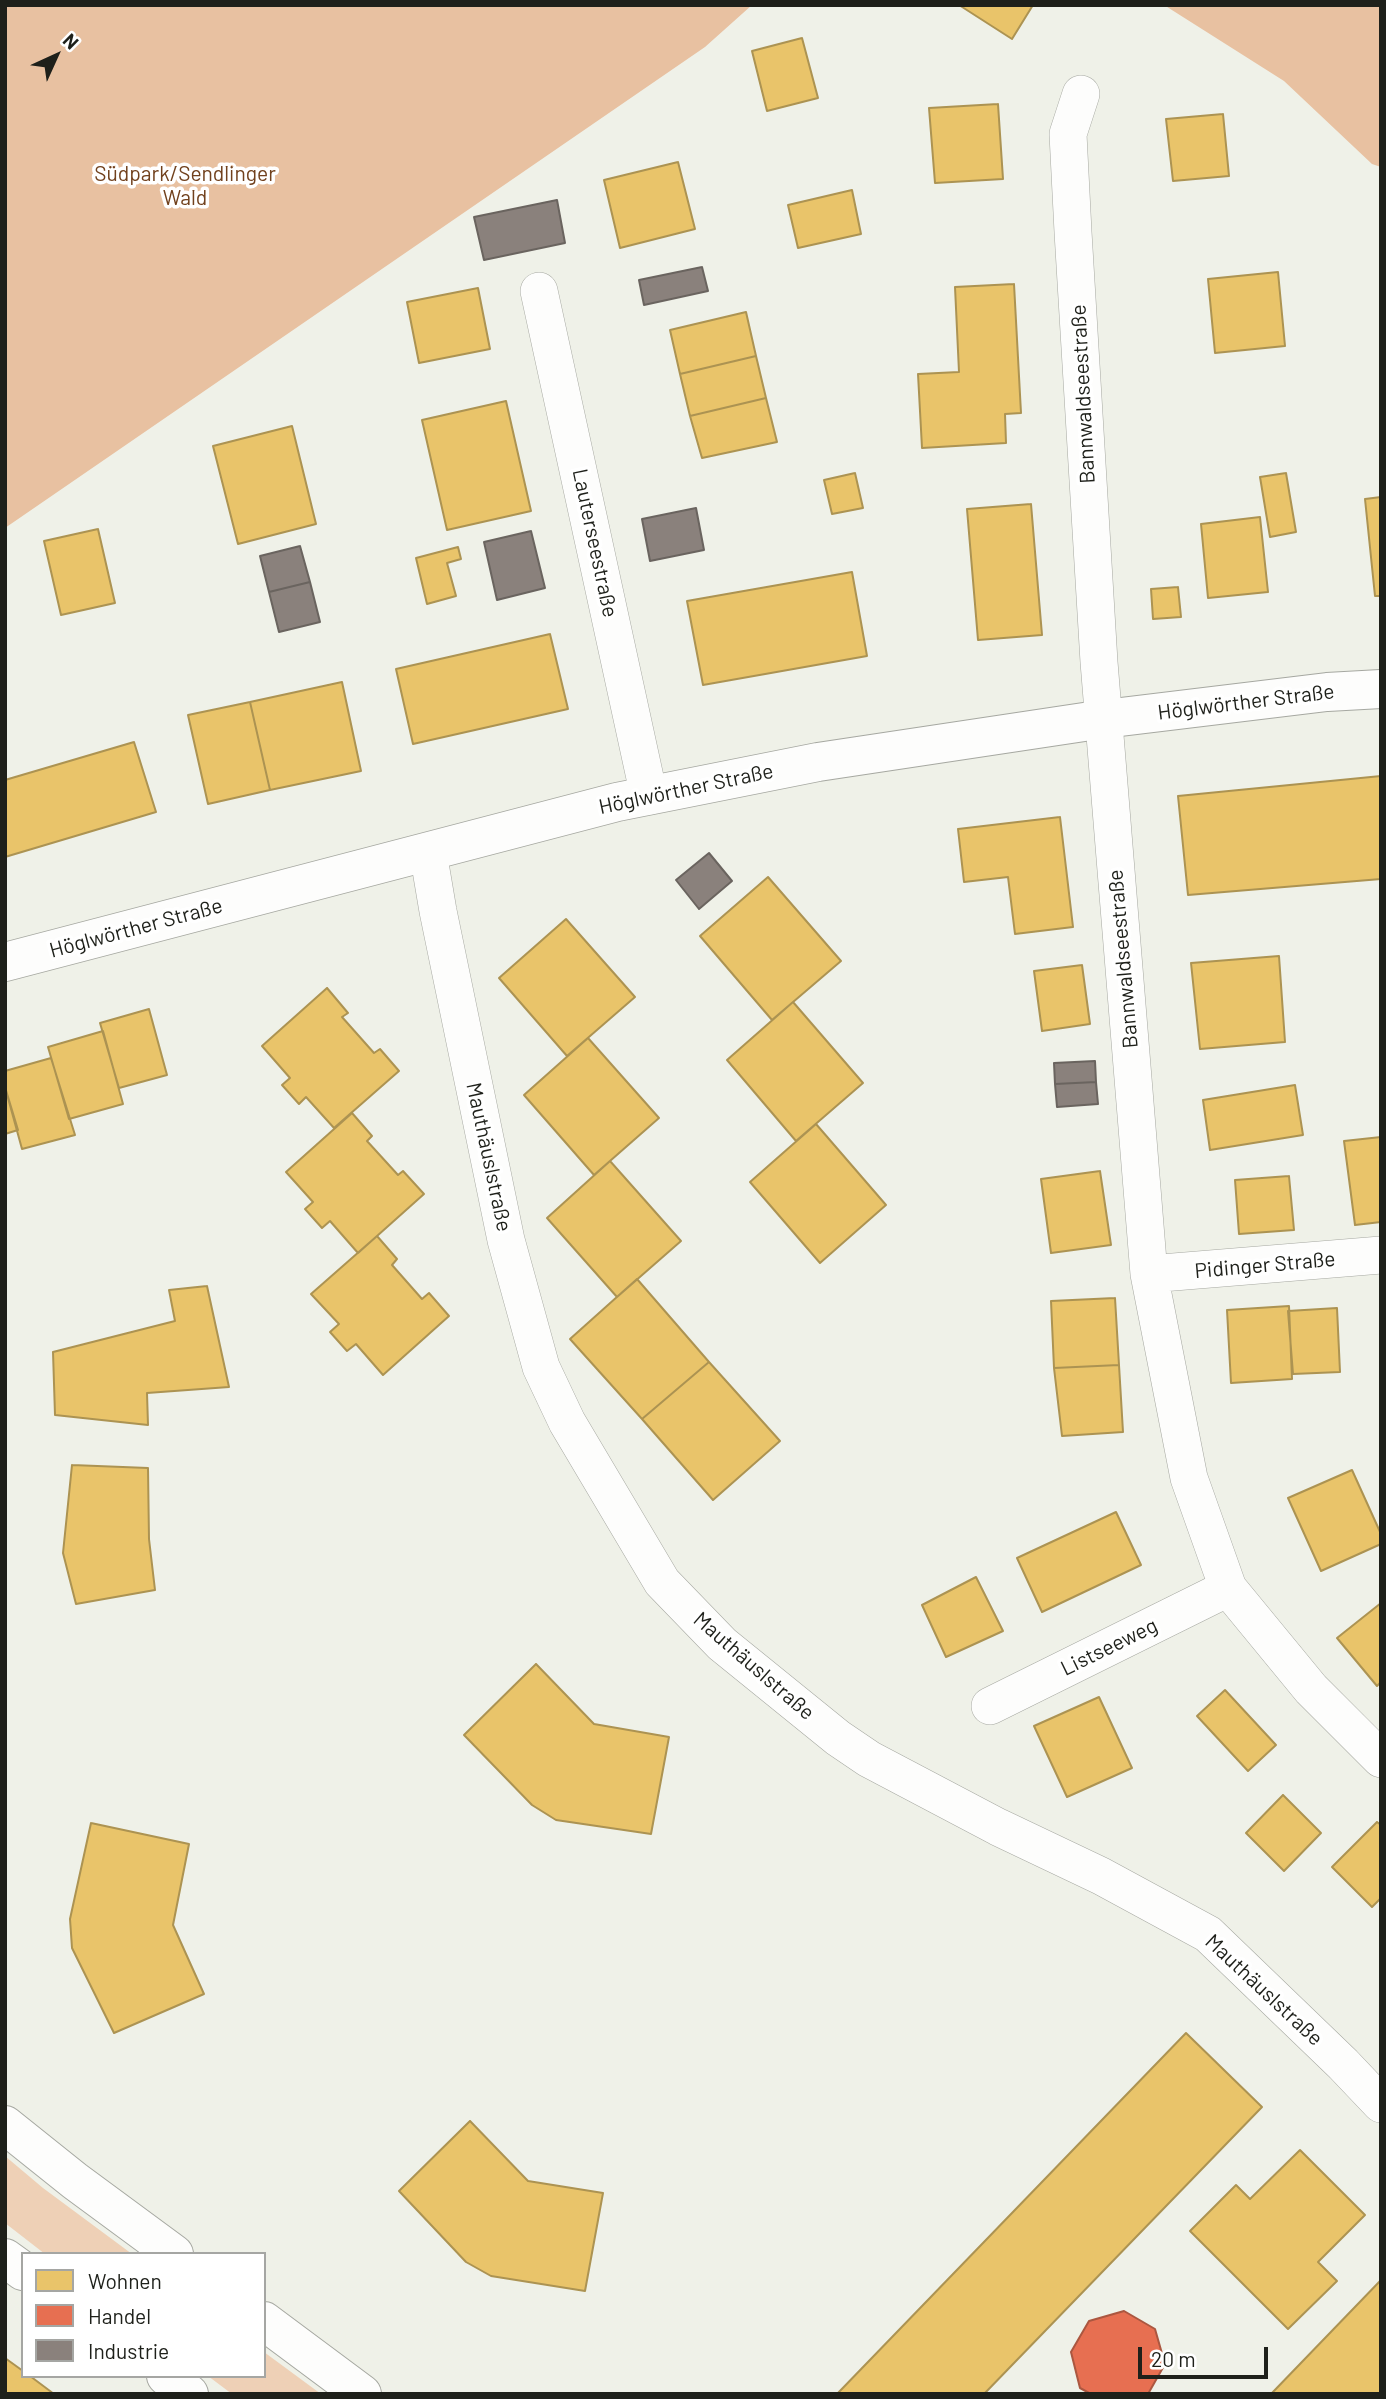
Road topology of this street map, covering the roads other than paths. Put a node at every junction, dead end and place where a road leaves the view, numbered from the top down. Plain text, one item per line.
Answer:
1 (1081, 94) dead end
2 (539, 291) dead end
3 (1381, 689) edge
4 (1104, 719) junction
5 (649, 796) junction
6 (428, 852) junction
7 (5, 962) edge
8 (1381, 1255) edge
9 (1149, 1274) junction
10 (1228, 1588) junction
11 (990, 1706) dead end
12 (1381, 1759) edge
13 (1381, 2104) edge
14 (5, 2125) edge
15 (171, 2252) edge
16 (5, 2258) edge
17 (21, 2270) edge
18 (266, 2322) edge
19 (165, 2378) edge
20 (167, 2378) edge
21 (153, 2394) edge
22 (189, 2394) edge
23 (362, 2394) edge

1 - 4 street, Bannwaldseestraße
2 - 5 street, Lauterseestraße
3 - 4 street, Höglwörther Straße
4 - 5 street, Höglwörther Straße
4 - 9 street, Bannwaldseestraße
5 - 6 street, Höglwörther Straße
6 - 7 street, Höglwörther Straße
6 - 13 street, Mauthäuslstraße
8 - 9 street, Pidinger Straße
9 - 10 street, Bannwaldseestraße
10 - 11 street, Listseeweg
10 - 12 street, Bannwaldseestraße
14 - 15 street
16 - 17 street
18 - 23 street
19 - 21 street
20 - 22 street

